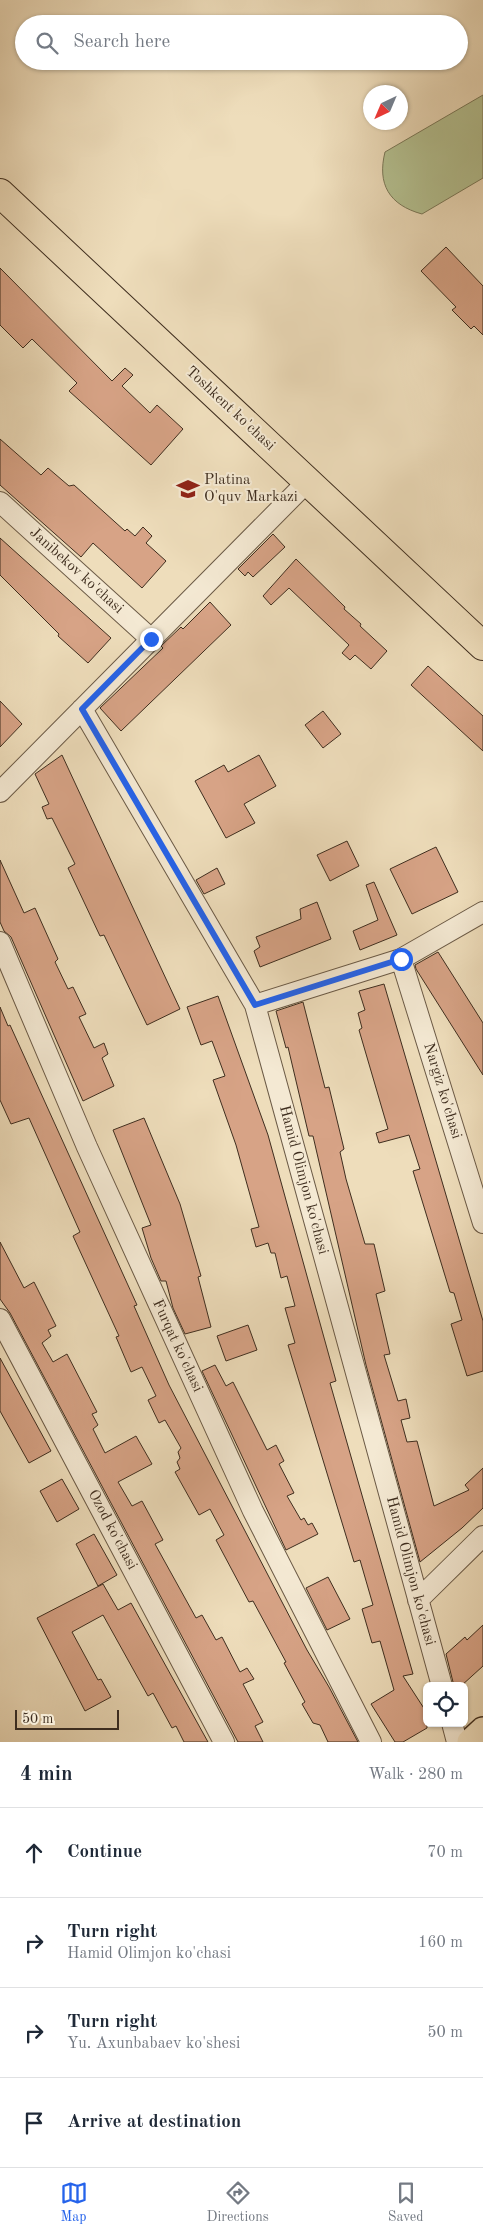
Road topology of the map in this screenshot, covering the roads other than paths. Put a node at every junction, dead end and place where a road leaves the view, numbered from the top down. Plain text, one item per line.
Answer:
1 (0, 193) edge
2 (307, 482) junction
3 (0, 502) edge
4 (151, 639) junction
5 (483, 646) edge
6 (82, 709) junction
7 (1, 789) edge
8 (483, 912) edge
9 (0, 942) edge
10 (401, 959) junction
11 (255, 1005) junction
12 (483, 1223) edge
13 (0, 1319) edge
14 (483, 1536) edge
15 (418, 1600) junction
16 (441, 1682) edge
17 (453, 1727) edge
18 (483, 1730) edge
19 (224, 1742) edge
20 (370, 1742) edge
21 (457, 1742) edge
22 (470, 1742) edge

1 - 2 highway, Toshkent ko'chasi
2 - 4 street
2 - 5 highway, Toshkent ko'chasi
3 - 4 street, Janibekov ko'chasi
4 - 6 street
6 - 7 street
6 - 11 street, Hamid Olimjon ko'chasi
8 - 10 street
9 - 20 street, Furqat ko'chasi
10 - 11 street
10 - 12 street, Nargiz ko'chasi
11 - 15 street, Hamid Olimjon ko'chasi
13 - 19 street, Ozod ko'chasi
14 - 15 street
15 - 16 street, Hamid Olimjon ko'chasi
17 - 21 street
18 - 22 main road

